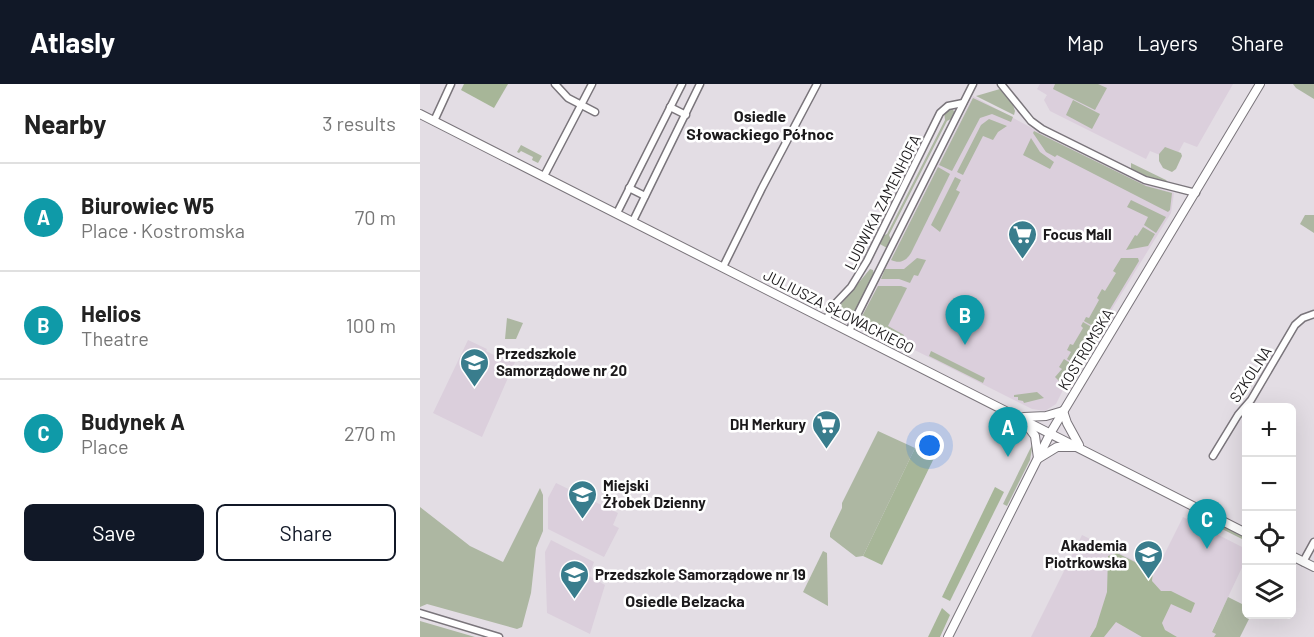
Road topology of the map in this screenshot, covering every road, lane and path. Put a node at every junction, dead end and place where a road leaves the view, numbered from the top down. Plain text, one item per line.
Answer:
1 (451, 84) edge
2 (555, 84) edge
3 (592, 84) edge
4 (682, 84) edge
5 (700, 84) edge
6 (817, 84) edge
7 (973, 84) edge
8 (1001, 84) edge
9 (1260, 84) edge
10 (963, 104) junction
11 (580, 105) junction
12 (670, 107) junction
13 (595, 112) dead end
14 (420, 114) edge
15 (686, 115) junction
16 (434, 121) junction
17 (544, 176) junction
18 (629, 188) junction
19 (1196, 193) junction
20 (645, 196) junction
21 (617, 213) junction
22 (633, 221) junction
23 (867, 261) junction
24 (881, 266) junction
25 (723, 267) junction
26 (1314, 314) edge
27 (826, 320) junction
28 (849, 331) junction
29 (1063, 411) junction
30 (1020, 417) junction
31 (1051, 432) junction
32 (1082, 448) junction
33 (1213, 456) dead end
34 (1038, 459) junction
35 (1242, 531) edge
36 (1314, 542) edge
37 (1296, 558) edge
38 (1303, 562) junction
39 (1314, 567) edge
40 (420, 614) edge
41 (499, 637) edge
42 (948, 637) edge

1 - 16 street
2 - 11 street
3 - 11 street
4 - 12 street
5 - 15 street
6 - 25 street
7 - 10 street, LUDWIKA ZAMENHOFA
8 - 19 street
9 - 19 street, KOSTROMSKA
10 - 23 street, LUDWIKA ZAMENHOFA
10 - 24 street, LUDWIKA ZAMENHOFA
11 - 13 street
11 - 17 street
12 - 15 street
12 - 18 street
14 - 16 street, JULIUSZA SŁOWACKIEGO
15 - 20 street
16 - 17 street, JULIUSZA SŁOWACKIEGO
17 - 21 street, JULIUSZA SŁOWACKIEGO
18 - 20 street
18 - 21 street
19 - 29 street, KOSTROMSKA
20 - 22 street
21 - 22 street, JULIUSZA SŁOWACKIEGO
22 - 25 street, JULIUSZA SŁOWACKIEGO
23 - 24 street
23 - 27 street, LUDWIKA ZAMENHOFA
24 - 28 street, LUDWIKA ZAMENHOFA
25 - 27 street, JULIUSZA SŁOWACKIEGO
26 - 33 street, SZKOLNA
27 - 28 street, JULIUSZA SŁOWACKIEGO
28 - 30 street, JULIUSZA SŁOWACKIEGO
29 - 30 street
29 - 31 street, KOSTROMSKA
29 - 32 street
30 - 31 street, JULIUSZA SŁOWACKIEGO
30 - 34 street
31 - 32 street, JULIUSZA SŁOWACKIEGO
31 - 34 street, KOSTROMSKA
32 - 34 street
32 - 35 street, JULIUSZA SŁOWACKIEGO
34 - 42 street, KOSTROMSKA
36 - 38 street
37 - 38 street
38 - 39 street
40 - 41 street

